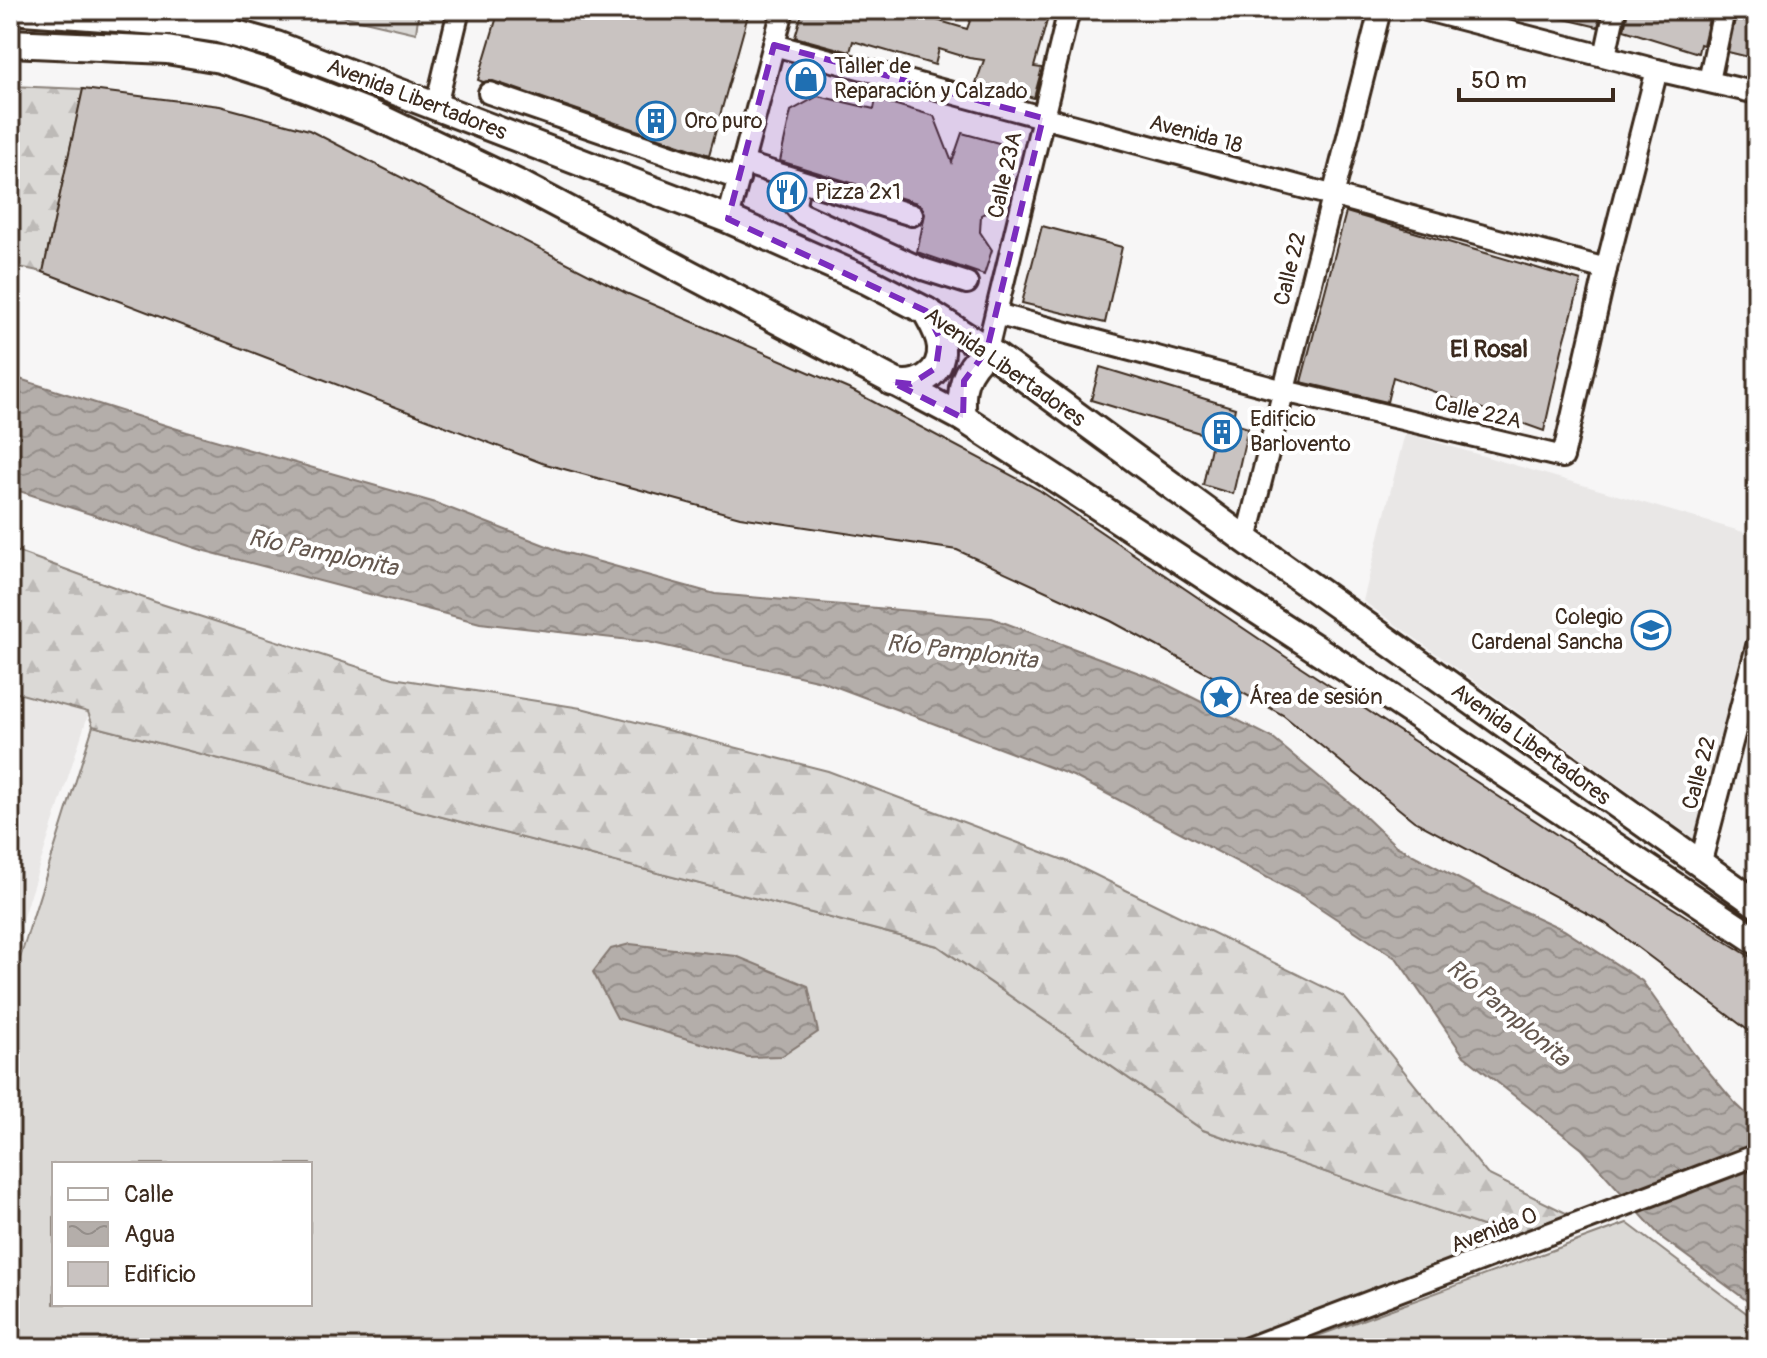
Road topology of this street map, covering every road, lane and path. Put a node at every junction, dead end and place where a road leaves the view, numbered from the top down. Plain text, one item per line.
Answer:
1 (11, 10) edge
2 (459, 10) edge
3 (783, 10) edge
4 (1069, 10) edge
5 (1380, 10) edge
6 (1426, 10) edge
7 (1615, 10) edge
8 (1724, 10) edge
9 (171, 16) edge
10 (10, 43) edge
11 (774, 45) junction
12 (1605, 56) junction
13 (1657, 70) junction
14 (1711, 71) junction
15 (489, 93) dead end
16 (1757, 93) edge
17 (436, 106) junction
18 (1043, 118) junction
19 (741, 171) junction
20 (799, 181) junction
21 (1333, 196) junction
22 (912, 215) dead end
23 (728, 219) junction
24 (1606, 269) junction
25 (967, 283) dead end
26 (926, 311) junction
27 (996, 314) junction
28 (987, 350) junction
29 (892, 382) junction
30 (1284, 391) junction
31 (963, 418) junction
32 (1246, 540) junction
33 (1757, 646) edge
34 (1700, 865) junction
35 (1757, 904) edge
36 (1757, 941) edge
37 (1757, 1155) edge
38 (1248, 1348) edge

1 - 9 main road, Avenida Libertadores
2 - 17 street
3 - 11 street
4 - 18 street, Calle 23A
5 - 21 street, Calle 22
6 - 12 street
7 - 12 street
8 - 14 street
9 - 17 main road, Avenida Libertadores
10 - 29 main road, Avenida Libertadores
11 - 18 street, Avenida 18
11 - 19 street
12 - 13 street
13 - 14 street
13 - 24 street, Calle 22A
14 - 16 street
15 - 19 street
17 - 23 main road, Avenida Libertadores
18 - 21 street, Avenida 18
18 - 27 street, Calle 23A
19 - 20 street
19 - 23 street
20 - 22 street
20 - 25 street
21 - 24 street, Avenida 18
21 - 30 street, Calle 22
23 - 26 main road, Avenida Libertadores
24 - 30 street, Calle 22A
26 - 28 main road, Avenida Libertadores
26 - 29 main road
27 - 28 street, Calle 23A
27 - 30 street, Calle 22A
28 - 31 main road
28 - 32 main road, Avenida Libertadores
29 - 31 main road, Avenida Libertadores
30 - 32 street, Calle 22
31 - 36 main road, Avenida Libertadores
32 - 34 main road, Avenida Libertadores
33 - 34 street, Calle 22
34 - 35 main road, Avenida Libertadores
37 - 38 street, Avenida 0

